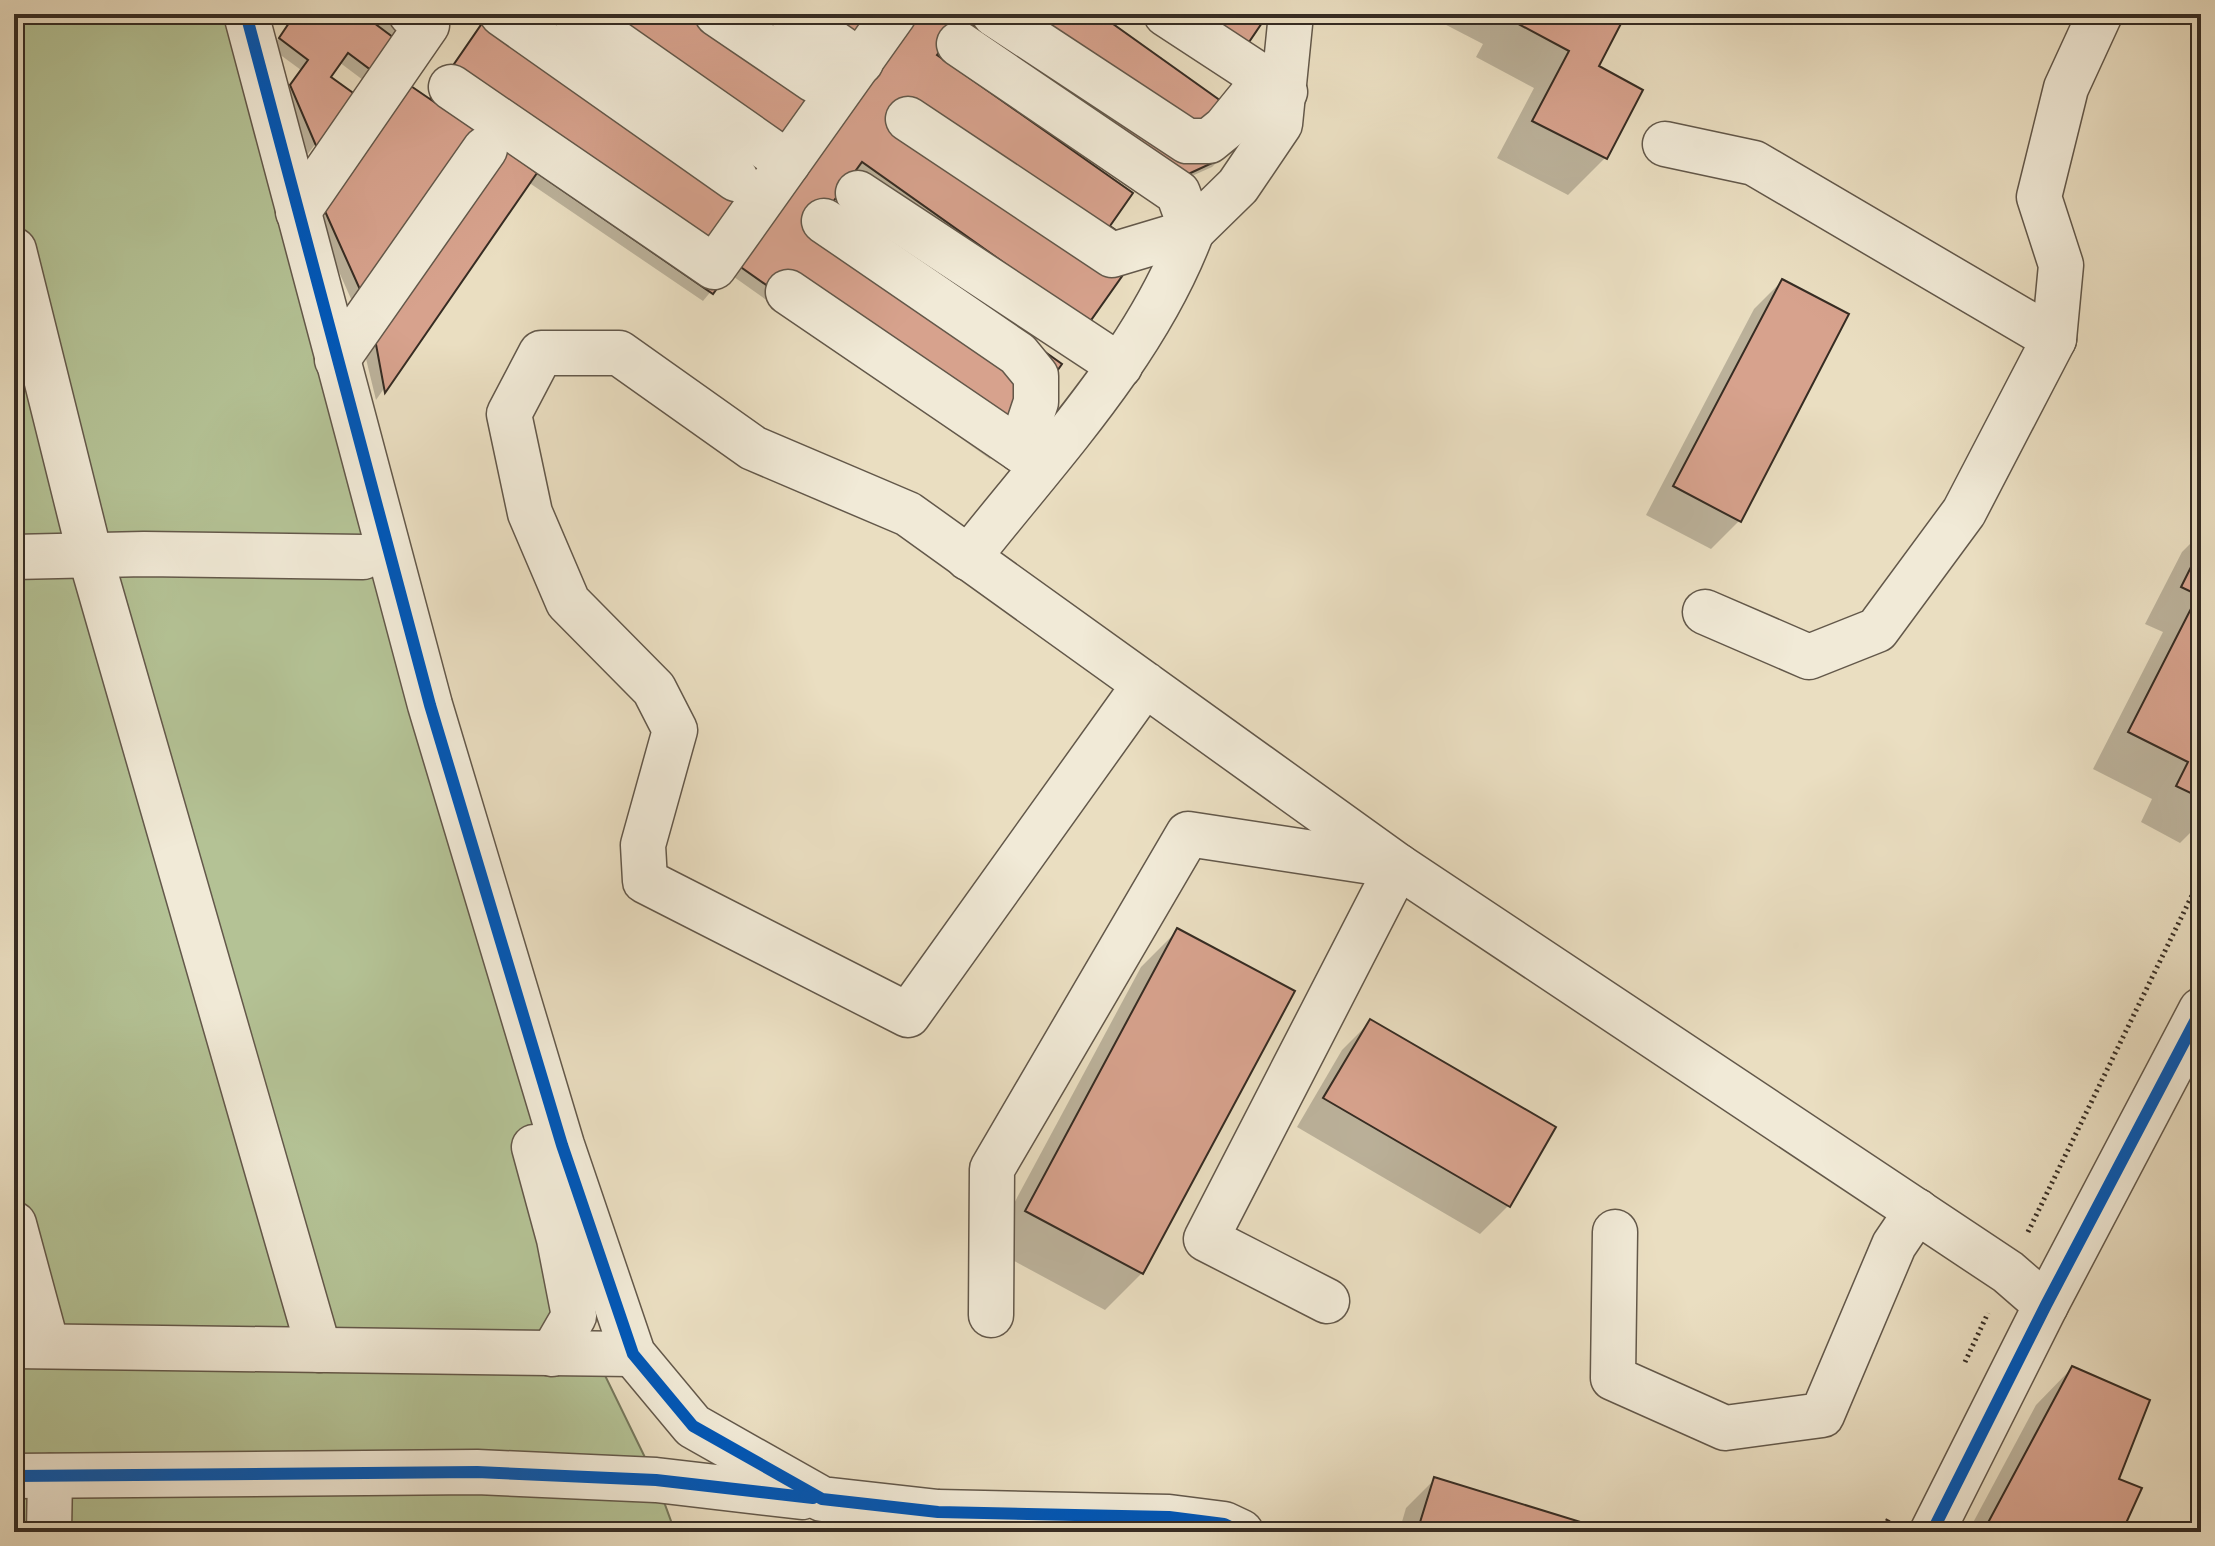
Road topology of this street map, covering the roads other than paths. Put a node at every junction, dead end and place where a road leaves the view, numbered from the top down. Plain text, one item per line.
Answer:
1 (218, 14) edge
2 (246, 14) edge
3 (411, 14) edge
4 (502, 14) edge
5 (575, 14) edge
6 (717, 14) edge
7 (792, 14) edge
8 (894, 14) edge
9 (994, 14) edge
10 (1166, 14) edge
11 (1291, 14) edge
12 (2100, 14) edge
13 (959, 44) dead end
14 (861, 62) junction
15 (814, 80) dead end
16 (1275, 86) junction
17 (451, 87) dead end
18 (908, 119) dead end
19 (1665, 144) dead end
20 (485, 149) dead end
21 (788, 163) junction
22 (736, 179) dead end
23 (858, 193) dead end
24 (298, 212) junction
25 (824, 221) dead end
26 (1192, 231) junction
27 (14, 250) edge
28 (788, 292) dead end
29 (2054, 339) junction
30 (337, 360) junction
31 (1120, 366) junction
32 (1031, 457) junction
33 (90, 555) junction
34 (14, 557) edge
35 (363, 557) junction
36 (968, 558) junction
37 (1705, 612) dead end
38 (1145, 684) junction
39 (1398, 866) junction
40 (2201, 1010) edge
41 (1917, 1211) junction
42 (14, 1224) edge
43 (1615, 1232) dead end
44 (1327, 1301) dead end
45 (2046, 1305) junction
46 (991, 1315) dead end
47 (31, 1346) edge
48 (319, 1350) junction
49 (552, 1354) junction
50 (633, 1354) junction
51 (32, 1476) edge
52 (822, 1499) junction
53 (49, 1532) edge
54 (1241, 1532) edge
55 (1932, 1532) edge

1 - 35 street
2 - 24 street
3 - 24 street
4 - 22 street
5 - 21 street
6 - 15 street
7 - 14 street
8 - 14 street
9 - 16 street
10 - 16 street
11 - 16 street
12 - 29 street
13 - 26 street
14 - 21 street
16 - 26 street
17 - 21 street
18 - 26 street
19 - 29 street
20 - 30 street
23 - 31 street
24 - 30 street
25 - 32 street
26 - 31 street
27 - 33 street
28 - 32 street
29 - 37 street
30 - 50 street
31 - 32 street
32 - 36 street
33 - 34 street
33 - 35 street
33 - 48 street
35 - 49 street
36 - 38 street
36 - 38 street
38 - 39 street
39 - 41 street
39 - 44 street
39 - 46 street
40 - 45 street
41 - 43 street
41 - 45 street
42 - 47 street
45 - 55 street
47 - 48 street
48 - 49 street
49 - 50 street
50 - 52 street
51 - 52 street
51 - 53 street
52 - 54 street

